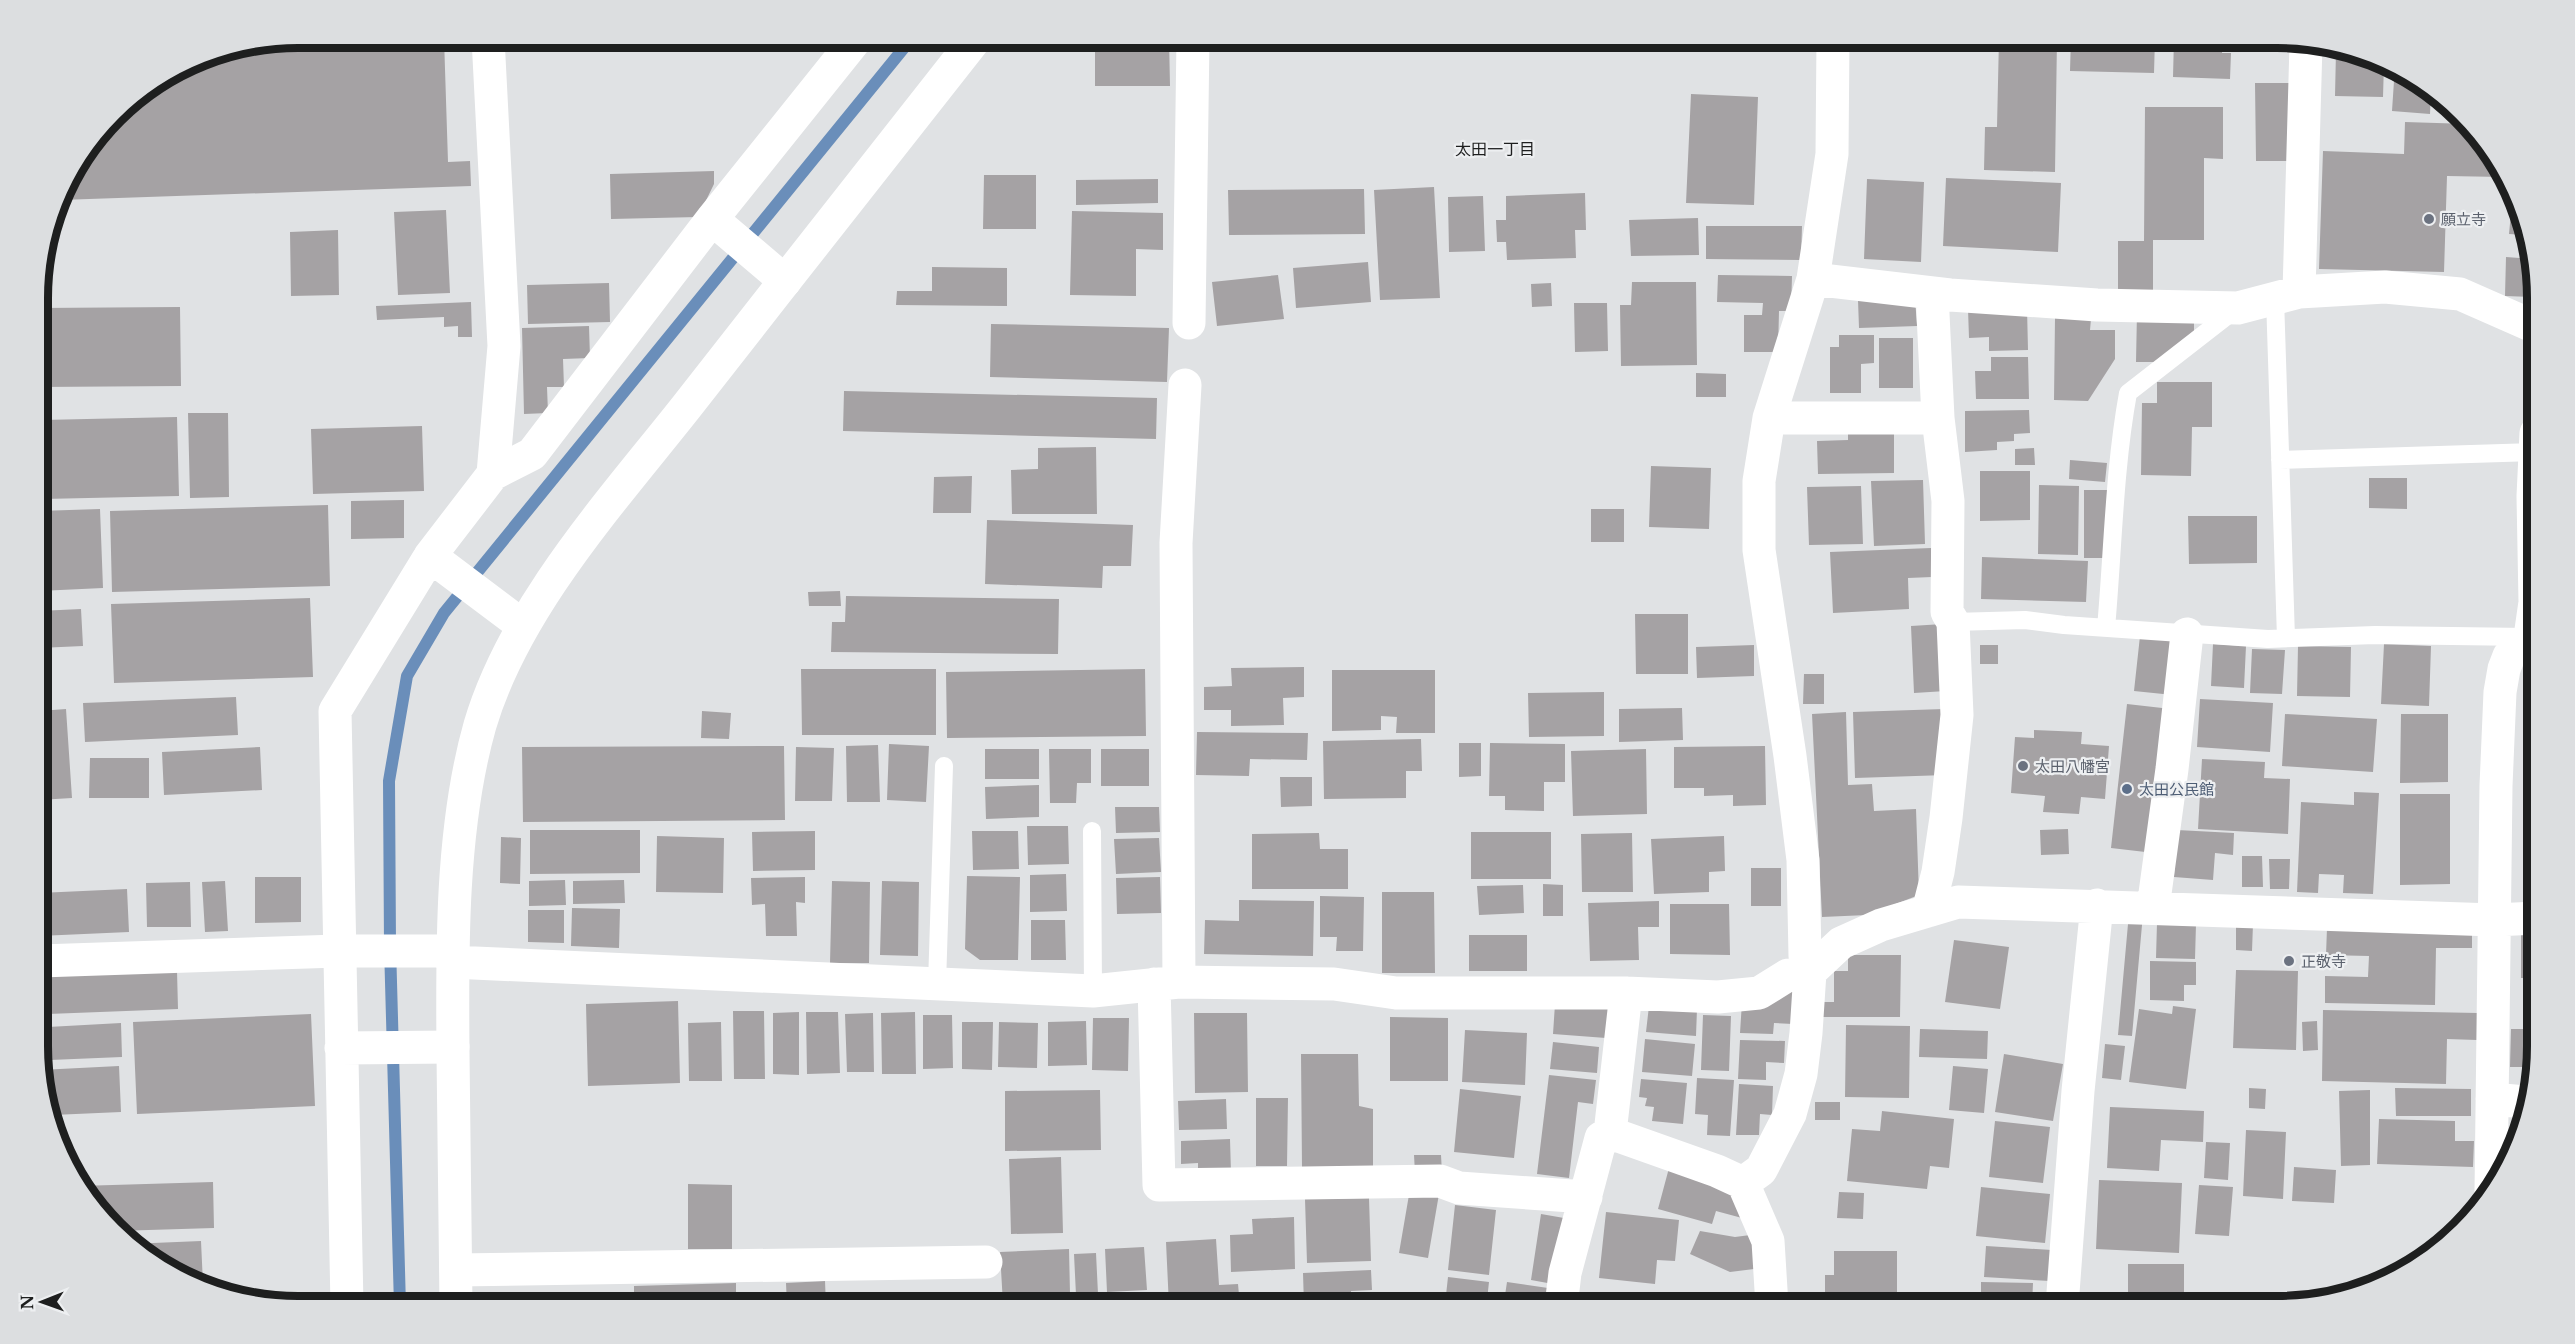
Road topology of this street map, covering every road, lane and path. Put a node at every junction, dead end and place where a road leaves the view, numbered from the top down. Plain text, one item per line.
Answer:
1 (489, 48) edge
2 (849, 48) edge
3 (968, 48) edge
4 (1193, 48) edge
5 (1833, 48) edge
6 (2306, 50) edge
7 (712, 219) junction
8 (1813, 279) junction
9 (785, 281) junction
10 (1932, 293) junction
11 (2287, 295) junction
12 (2238, 308) junction
13 (1189, 323) dead end
14 (2527, 323) edge
15 (1185, 385) dead end
16 (1770, 418) junction
17 (1938, 418) junction
18 (2527, 444) edge
19 (2280, 460) junction
20 (493, 474) junction
21 (430, 556) junction
22 (1953, 622) junction
23 (523, 626) junction
24 (2106, 628) junction
25 (2187, 634) junction
26 (2527, 637) edge
27 (2286, 638) junction
28 (2527, 640) edge
29 (944, 766) dead end
30 (1092, 831) dead end
31 (2097, 905) junction
32 (2153, 908) junction
33 (1928, 911) junction
34 (2527, 918) edge
35 (2494, 920) junction
36 (338, 951) junction
37 (453, 956) junction
38 (48, 961) edge
39 (1810, 972) junction
40 (1167, 983) junction
41 (937, 984) junction
42 (1093, 991) junction
43 (1626, 993) junction
44 (453, 1047) junction
45 (340, 1048) junction
46 (2492, 1099) junction
47 (2520, 1102) edge
48 (1610, 1133) junction
49 (2491, 1175) edge
50 (1743, 1184) junction
51 (1586, 1197) junction
52 (986, 1262) dead end
53 (456, 1270) junction
54 (347, 1296) edge
55 (456, 1296) edge
56 (1562, 1296) edge
57 (1771, 1296) edge
58 (2063, 1296) edge

1 - 20 street
2 - 7 street
3 - 9 street
4 - 13 street
5 - 8 street
6 - 11 street
7 - 9 street
7 - 20 street
8 - 10 street
8 - 16 street
9 - 23 street
10 - 12 street
10 - 17 street
11 - 12 street
11 - 14 street
11 - 19 lane
12 - 24 lane
15 - 40 street
16 - 17 street
16 - 39 street
17 - 22 street
18 - 19 lane
19 - 27 lane
20 - 21 street
21 - 23 street
21 - 36 street
22 - 24 lane
22 - 33 street
23 - 37 street
24 - 25 lane
25 - 27 lane
25 - 32 street
26 - 27 lane
28 - 35 street
29 - 41 lane
30 - 42 lane
31 - 32 street
31 - 33 street
31 - 58 street
32 - 35 street
33 - 39 street
34 - 35 street
35 - 46 street
36 - 37 street
36 - 38 street
36 - 45 street
37 - 41 street
37 - 44 street
39 - 43 street
39 - 50 street
40 - 42 street
40 - 43 street
40 - 51 street
41 - 42 street
43 - 48 street
44 - 45 street
44 - 53 street
45 - 54 street
46 - 47 street
46 - 49 street
48 - 50 street
48 - 51 street
50 - 57 street
51 - 56 street
52 - 53 street
53 - 55 street

